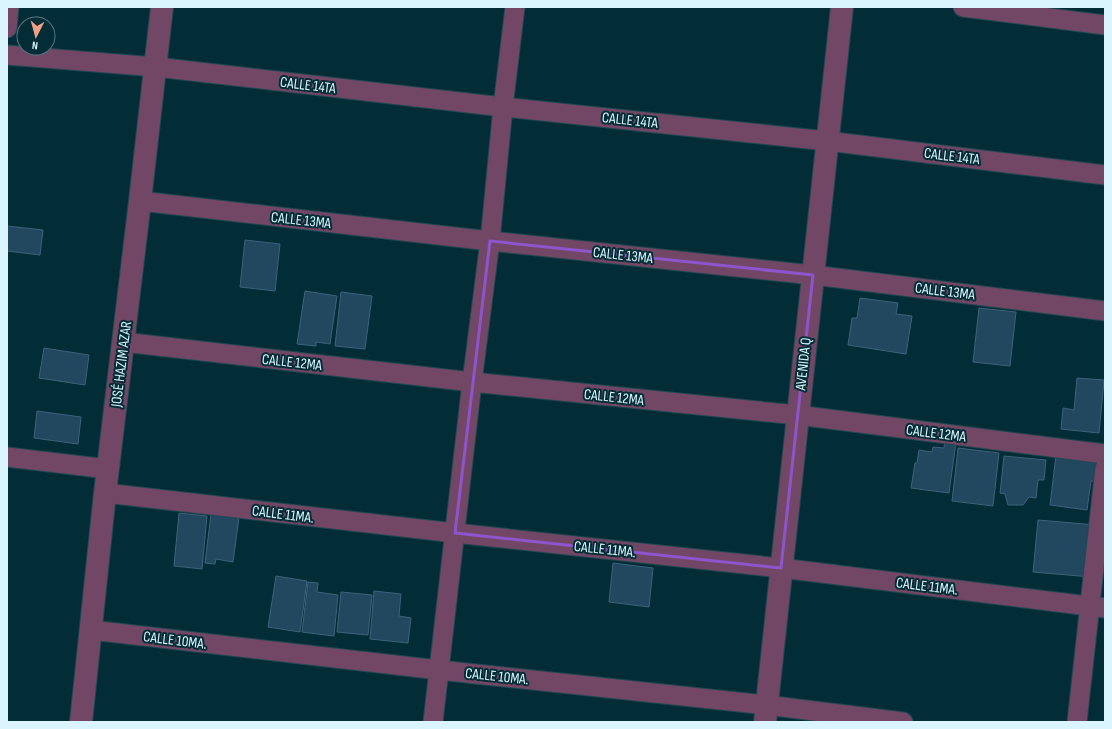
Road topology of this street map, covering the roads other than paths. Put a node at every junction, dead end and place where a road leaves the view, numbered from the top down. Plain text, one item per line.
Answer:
1 (9, 7) edge
2 (162, 7) edge
3 (515, 7) edge
4 (842, 7) edge
5 (963, 7) edge
6 (1105, 25) edge
7 (7, 28) edge
8 (7, 55) edge
9 (156, 67) junction
10 (503, 107) junction
11 (827, 140) junction
12 (1105, 175) edge
13 (140, 201) junction
14 (490, 241) junction
15 (813, 275) junction
16 (1105, 311) edge
17 (123, 342) junction
18 (472, 382) junction
19 (797, 416) junction
20 (1105, 454) edge
21 (7, 457) edge
22 (1105, 468) edge
23 (108, 469) junction
24 (105, 493) junction
25 (455, 534) junction
26 (781, 568) junction
27 (1097, 607) edge
28 (91, 630) junction
29 (439, 670) junction
30 (766, 713) edge
31 (81, 722) edge
32 (433, 722) edge
33 (903, 722) edge
34 (1077, 722) edge

1 - 7 street
2 - 9 street, JOSÉ HAZIM AZAR
3 - 10 street
4 - 11 street, AVENIDA Q
5 - 6 street
8 - 9 street, CALLE 14TA
9 - 10 street, CALLE 14TA
9 - 13 street, JOSÉ HAZIM AZAR
10 - 11 street, CALLE 14TA
10 - 14 street
11 - 12 street, CALLE 14TA
11 - 15 street, AVENIDA Q
13 - 14 street, CALLE 13MA
13 - 17 street, JOSÉ HAZIM AZAR
14 - 15 street, CALLE 13MA
14 - 18 street
15 - 16 street, CALLE 13MA
15 - 19 street, AVENIDA Q
17 - 18 street, CALLE 12MA
17 - 23 street, JOSÉ HAZIM AZAR
18 - 19 street, CALLE 12MA
18 - 25 street
19 - 20 street, CALLE 12MA
19 - 26 street, AVENIDA Q
21 - 23 street
22 - 27 street
23 - 24 street, JOSÉ HAZIM AZAR
24 - 25 street, CALLE 11MA.
24 - 28 street, JOSÉ HAZIM AZAR
25 - 26 street, CALLE 11MA.
25 - 29 street
26 - 27 street, CALLE 11MA.
26 - 30 street, AVENIDA Q
27 - 34 street
28 - 29 street, CALLE 10MA.
28 - 31 street, JOSÉ HAZIM AZAR
29 - 30 street, CALLE 10MA.
29 - 32 street
30 - 33 street, CALLE 10MA.

